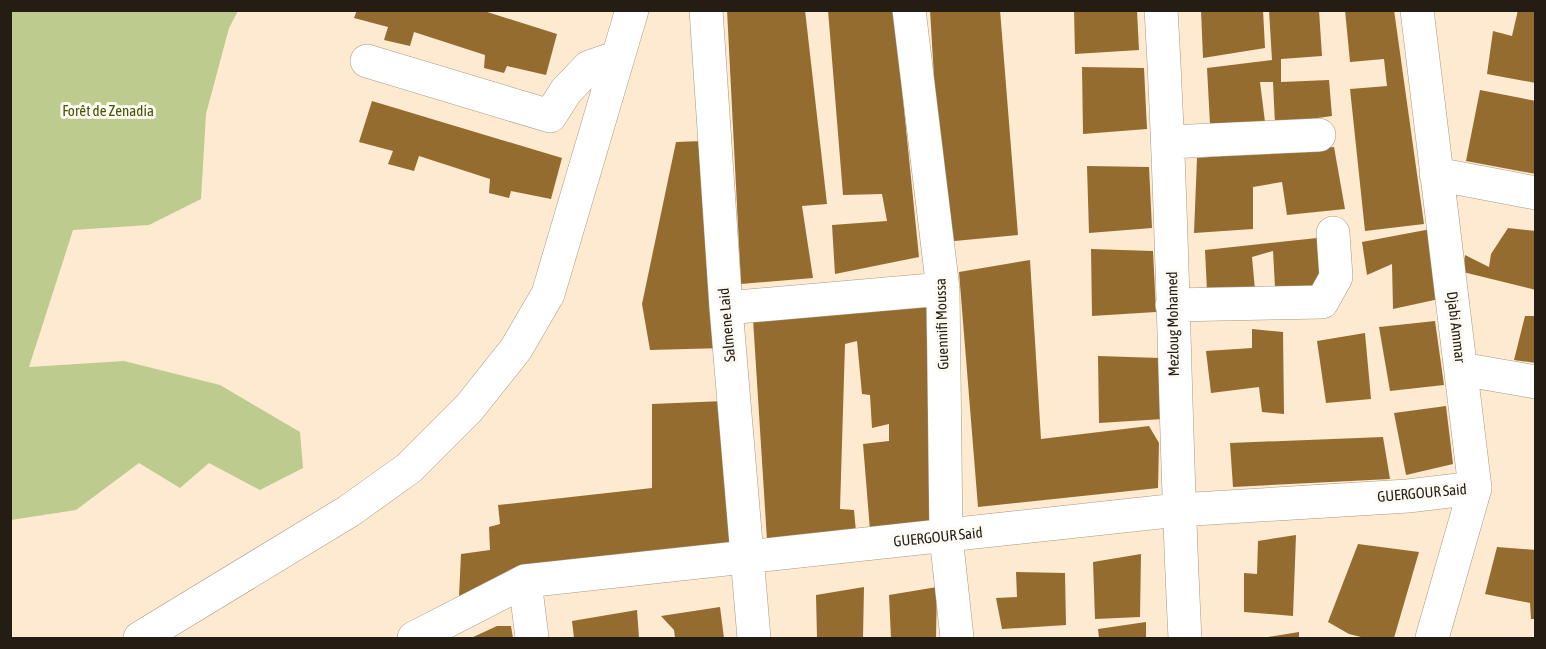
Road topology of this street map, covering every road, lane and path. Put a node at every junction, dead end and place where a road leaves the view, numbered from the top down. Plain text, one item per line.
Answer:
1 (632, 10) edge
2 (706, 10) edge
3 (909, 10) edge
4 (1161, 10) edge
5 (1418, 10) edge
6 (618, 57) junction
7 (368, 61) dead end
8 (1319, 135) dead end
9 (1169, 142) junction
10 (1436, 174) junction
11 (1536, 193) edge
12 (1333, 232) dead end
13 (943, 289) junction
14 (1172, 305) junction
15 (726, 308) junction
16 (1461, 369) junction
17 (1536, 382) edge
18 (1475, 488) junction
19 (1178, 510) junction
20 (946, 536) junction
21 (747, 557) junction
22 (525, 581) junction
23 (140, 639) edge
24 (414, 639) edge
25 (532, 639) edge
26 (754, 639) edge
27 (957, 639) edge
28 (1185, 639) edge
29 (1432, 639) edge

1 - 6 street
2 - 15 street, Salmene Laid
3 - 13 street, Guennifi Moussa
4 - 9 street, Mezloug Mohamed
5 - 10 street, Djabi Ammar
6 - 7 street
6 - 23 street
8 - 9 street
9 - 14 street, Mezloug Mohamed
10 - 11 street
10 - 16 street, Djabi Ammar
12 - 14 street
13 - 15 street
13 - 20 street, Guennifi Moussa
14 - 19 street, Mezloug Mohamed
15 - 21 street, Salmene Laid
16 - 17 street
16 - 18 street, Djabi Ammar
18 - 19 street, GUERGOUR Said
18 - 29 street, Djabi Ammar
19 - 20 street, GUERGOUR Said
19 - 28 street, Mezloug Mohamed
20 - 21 street, GUERGOUR Said
20 - 27 street, Guennifi Moussa
21 - 22 street, GUERGOUR Said
21 - 26 street, Salmene Laid
22 - 24 street, GUERGOUR Said
22 - 25 street

